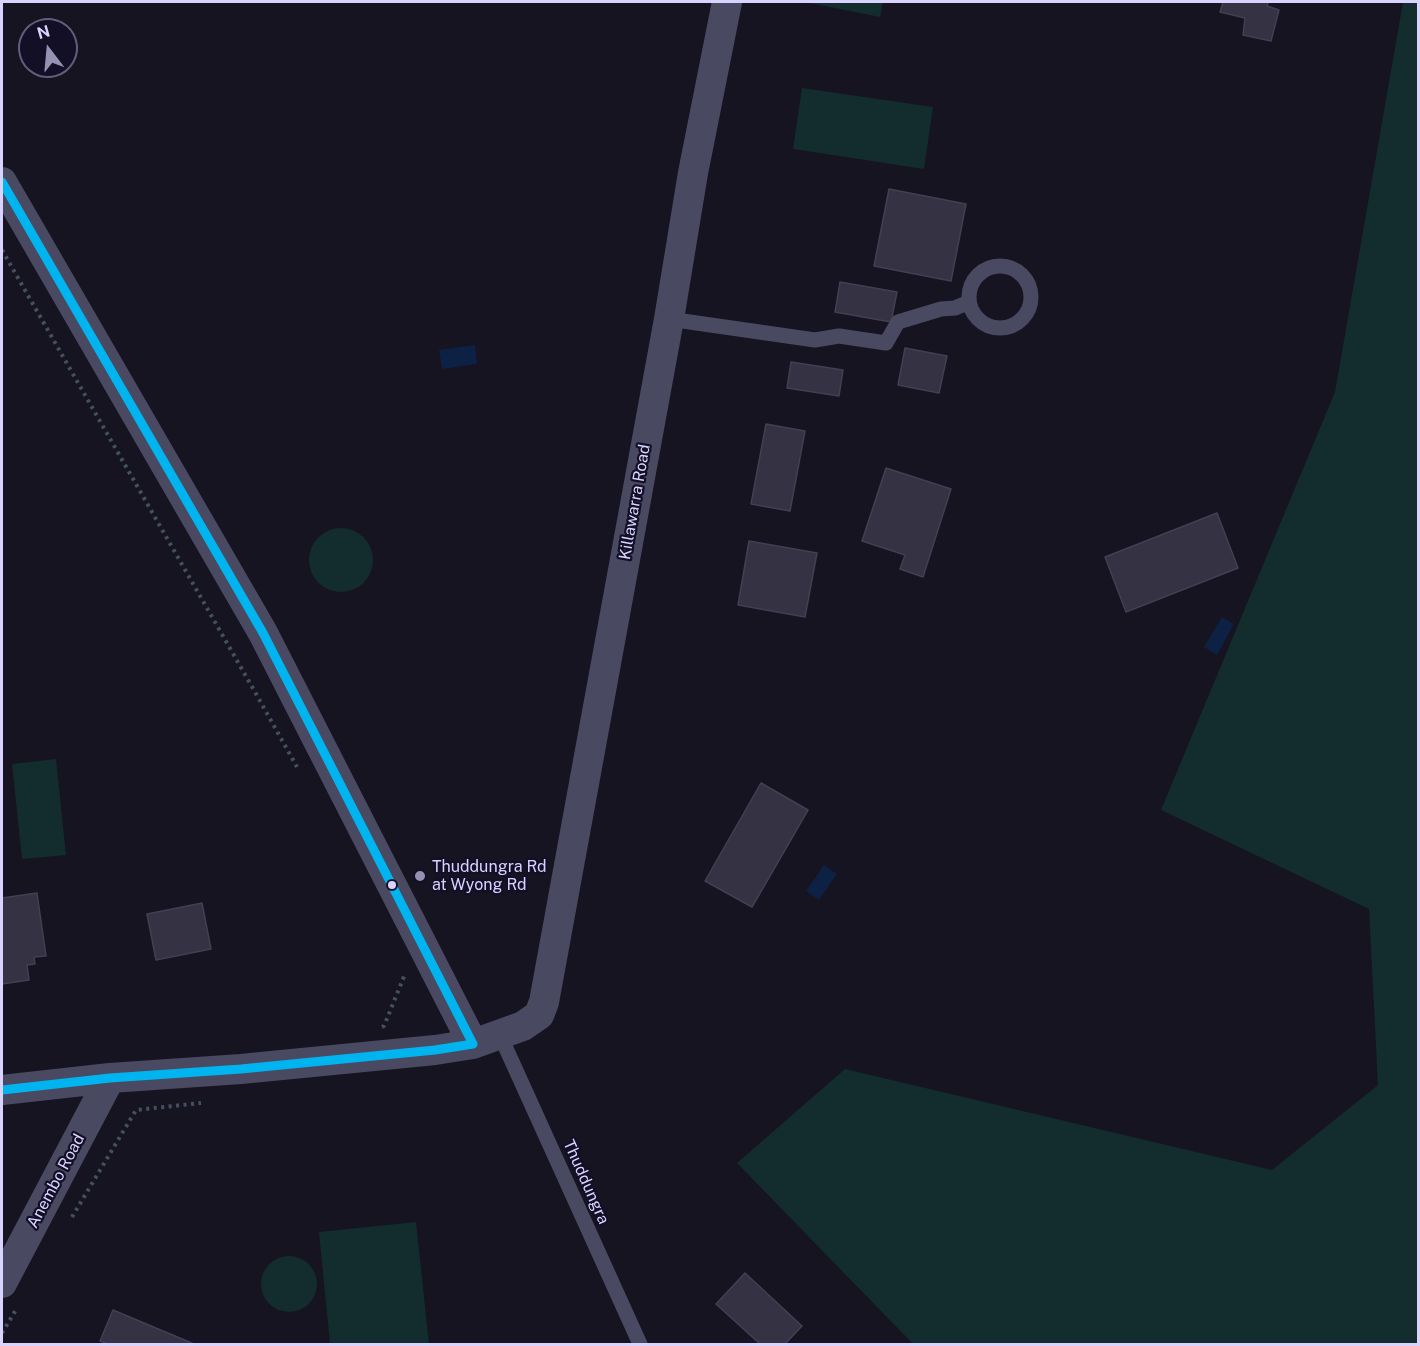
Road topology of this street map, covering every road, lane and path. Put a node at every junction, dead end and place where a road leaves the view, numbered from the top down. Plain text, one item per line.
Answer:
1 (727, 2) edge
2 (2, 182) edge
3 (2, 250) edge
4 (969, 302) junction
5 (669, 319) junction
6 (301, 774) dead end
7 (408, 967) dead end
8 (372, 1028) dead end
9 (486, 1040) junction
10 (110, 1078) junction
11 (2, 1090) edge
12 (212, 1101) dead end
13 (70, 1220) dead end
14 (11, 1292) edge
15 (2, 1333) edge
16 (640, 1344) edge

1 - 5 street, Killawarra Road
2 - 9 street
3 - 6 path
4 - 4 lane
4 - 5 lane
5 - 9 street, Killawarra Road
7 - 8 path
9 - 10 street
9 - 16 lane, Thuddungra
10 - 11 street
10 - 14 street, Anembo Road
12 - 13 path
14 - 15 path

